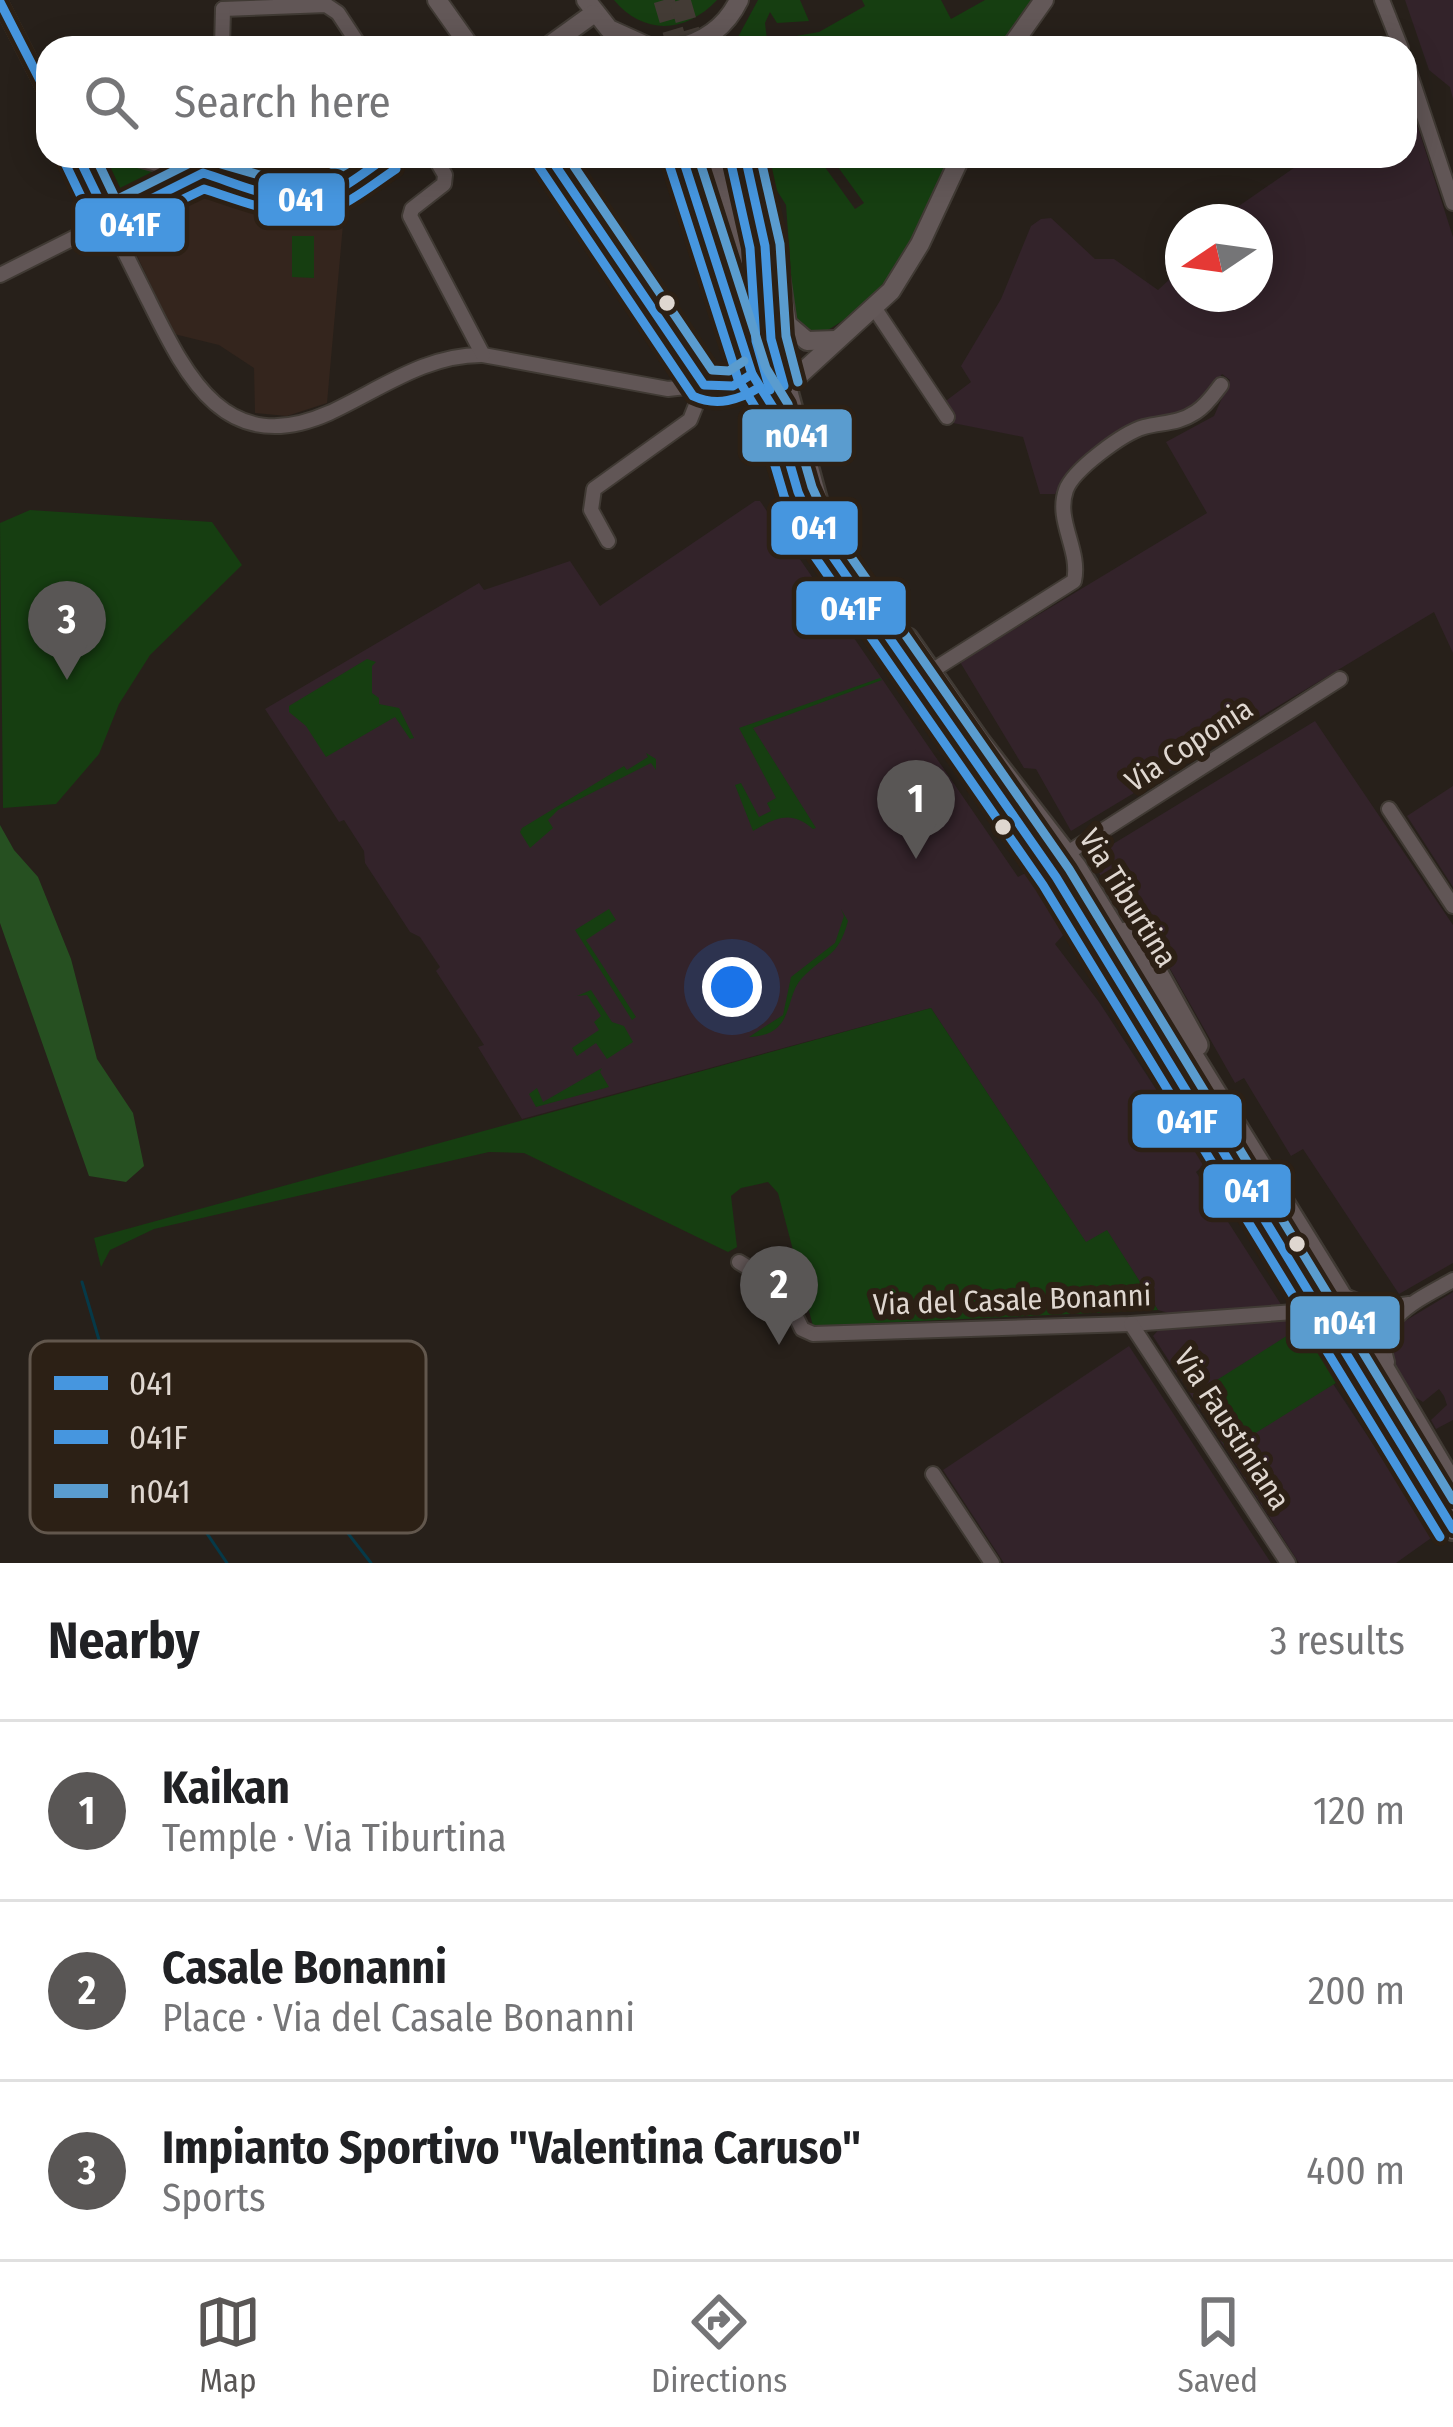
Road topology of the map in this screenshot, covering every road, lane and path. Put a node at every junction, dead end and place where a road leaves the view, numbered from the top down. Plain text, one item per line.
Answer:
1 (437, 0) edge
2 (739, 0) edge
3 (1044, 0) edge
4 (1382, 0) edge
5 (0, 2) edge
6 (220, 4) edge
7 (590, 7) edge
8 (221, 36) edge
9 (353, 36) edge
10 (462, 36) edge
11 (559, 36) edge
12 (623, 36) edge
13 (721, 36) edge
14 (1018, 36) edge
15 (1396, 36) edge
16 (36, 72) edge
17 (1417, 94) edge
18 (84, 168) edge
19 (181, 168) edge
20 (206, 168) edge
21 (370, 168) edge
22 (441, 168) edge
23 (557, 168) edge
24 (686, 168) edge
25 (711, 168) edge
26 (726, 168) edge
27 (747, 168) edge
28 (955, 168) edge
29 (203, 173) junction
30 (749, 177) junction
31 (1453, 203) edge
32 (109, 220) junction
33 (0, 274) edge
34 (875, 309) junction
35 (771, 339) junction
36 (836, 340) junction
37 (483, 355) junction
38 (752, 374) junction
39 (704, 385) junction
40 (1221, 385) dead end
41 (779, 399) junction
42 (947, 418) dead end
43 (608, 541) dead end
44 (930, 672) junction
45 (1340, 679) dead end
46 (1389, 808) dead end
47 (1066, 854) junction
48 (1453, 906) edge
49 (1107, 941) junction
50 (739, 1262) dead end
51 (1453, 1280) edge
52 (1337, 1290) junction
53 (1414, 1303) junction
54 (1322, 1310) junction
55 (1131, 1324) junction
56 (1405, 1405) junction
57 (933, 1474) dead end
58 (1453, 1486) edge
59 (1453, 1529) edge
60 (992, 1563) edge
61 (1288, 1563) edge

1 - 10 street
2 - 13 street
3 - 14 street
4 - 15 street
5 - 16 street
6 - 8 street
6 - 9 street
7 - 11 street
7 - 12 street
17 - 31 street
18 - 32 street
19 - 29 street
20 - 29 street
21 - 29 street
22 - 37 street
23 - 39 street
24 - 38 street, Via Tiburtina
25 - 41 main road, Via Tiburtina
26 - 35 main road, Via Tiburtina
27 - 30 street, Via Tiburtina
28 - 34 street
29 - 32 street
30 - 35 street, Via Tiburtina
30 - 36 street
32 - 33 street
32 - 37 street
34 - 36 street
34 - 42 street
35 - 41 main road, Via Tiburtina
36 - 41 street
37 - 39 street
38 - 39 street
38 - 41 street, Via Tiburtina
39 - 43 street
40 - 44 street
41 - 44 main road, Via Tiburtina
41 - 49 main road, Via Tiburtina
44 - 47 main road, Via Tiburtina
45 - 47 street, Via Coponia
46 - 48 street
47 - 49 main road, Via Tiburtina
49 - 52 main road
49 - 54 main road, Via Tiburtina
50 - 55 street, Via del Casale Bonanni
51 - 53 street
52 - 53 street
52 - 56 main road
53 - 56 street
54 - 55 street, Via del Casale Bonanni
54 - 59 main road, Via Tiburtina
55 - 61 street, Via Faustiniana
56 - 58 main road
57 - 60 street

